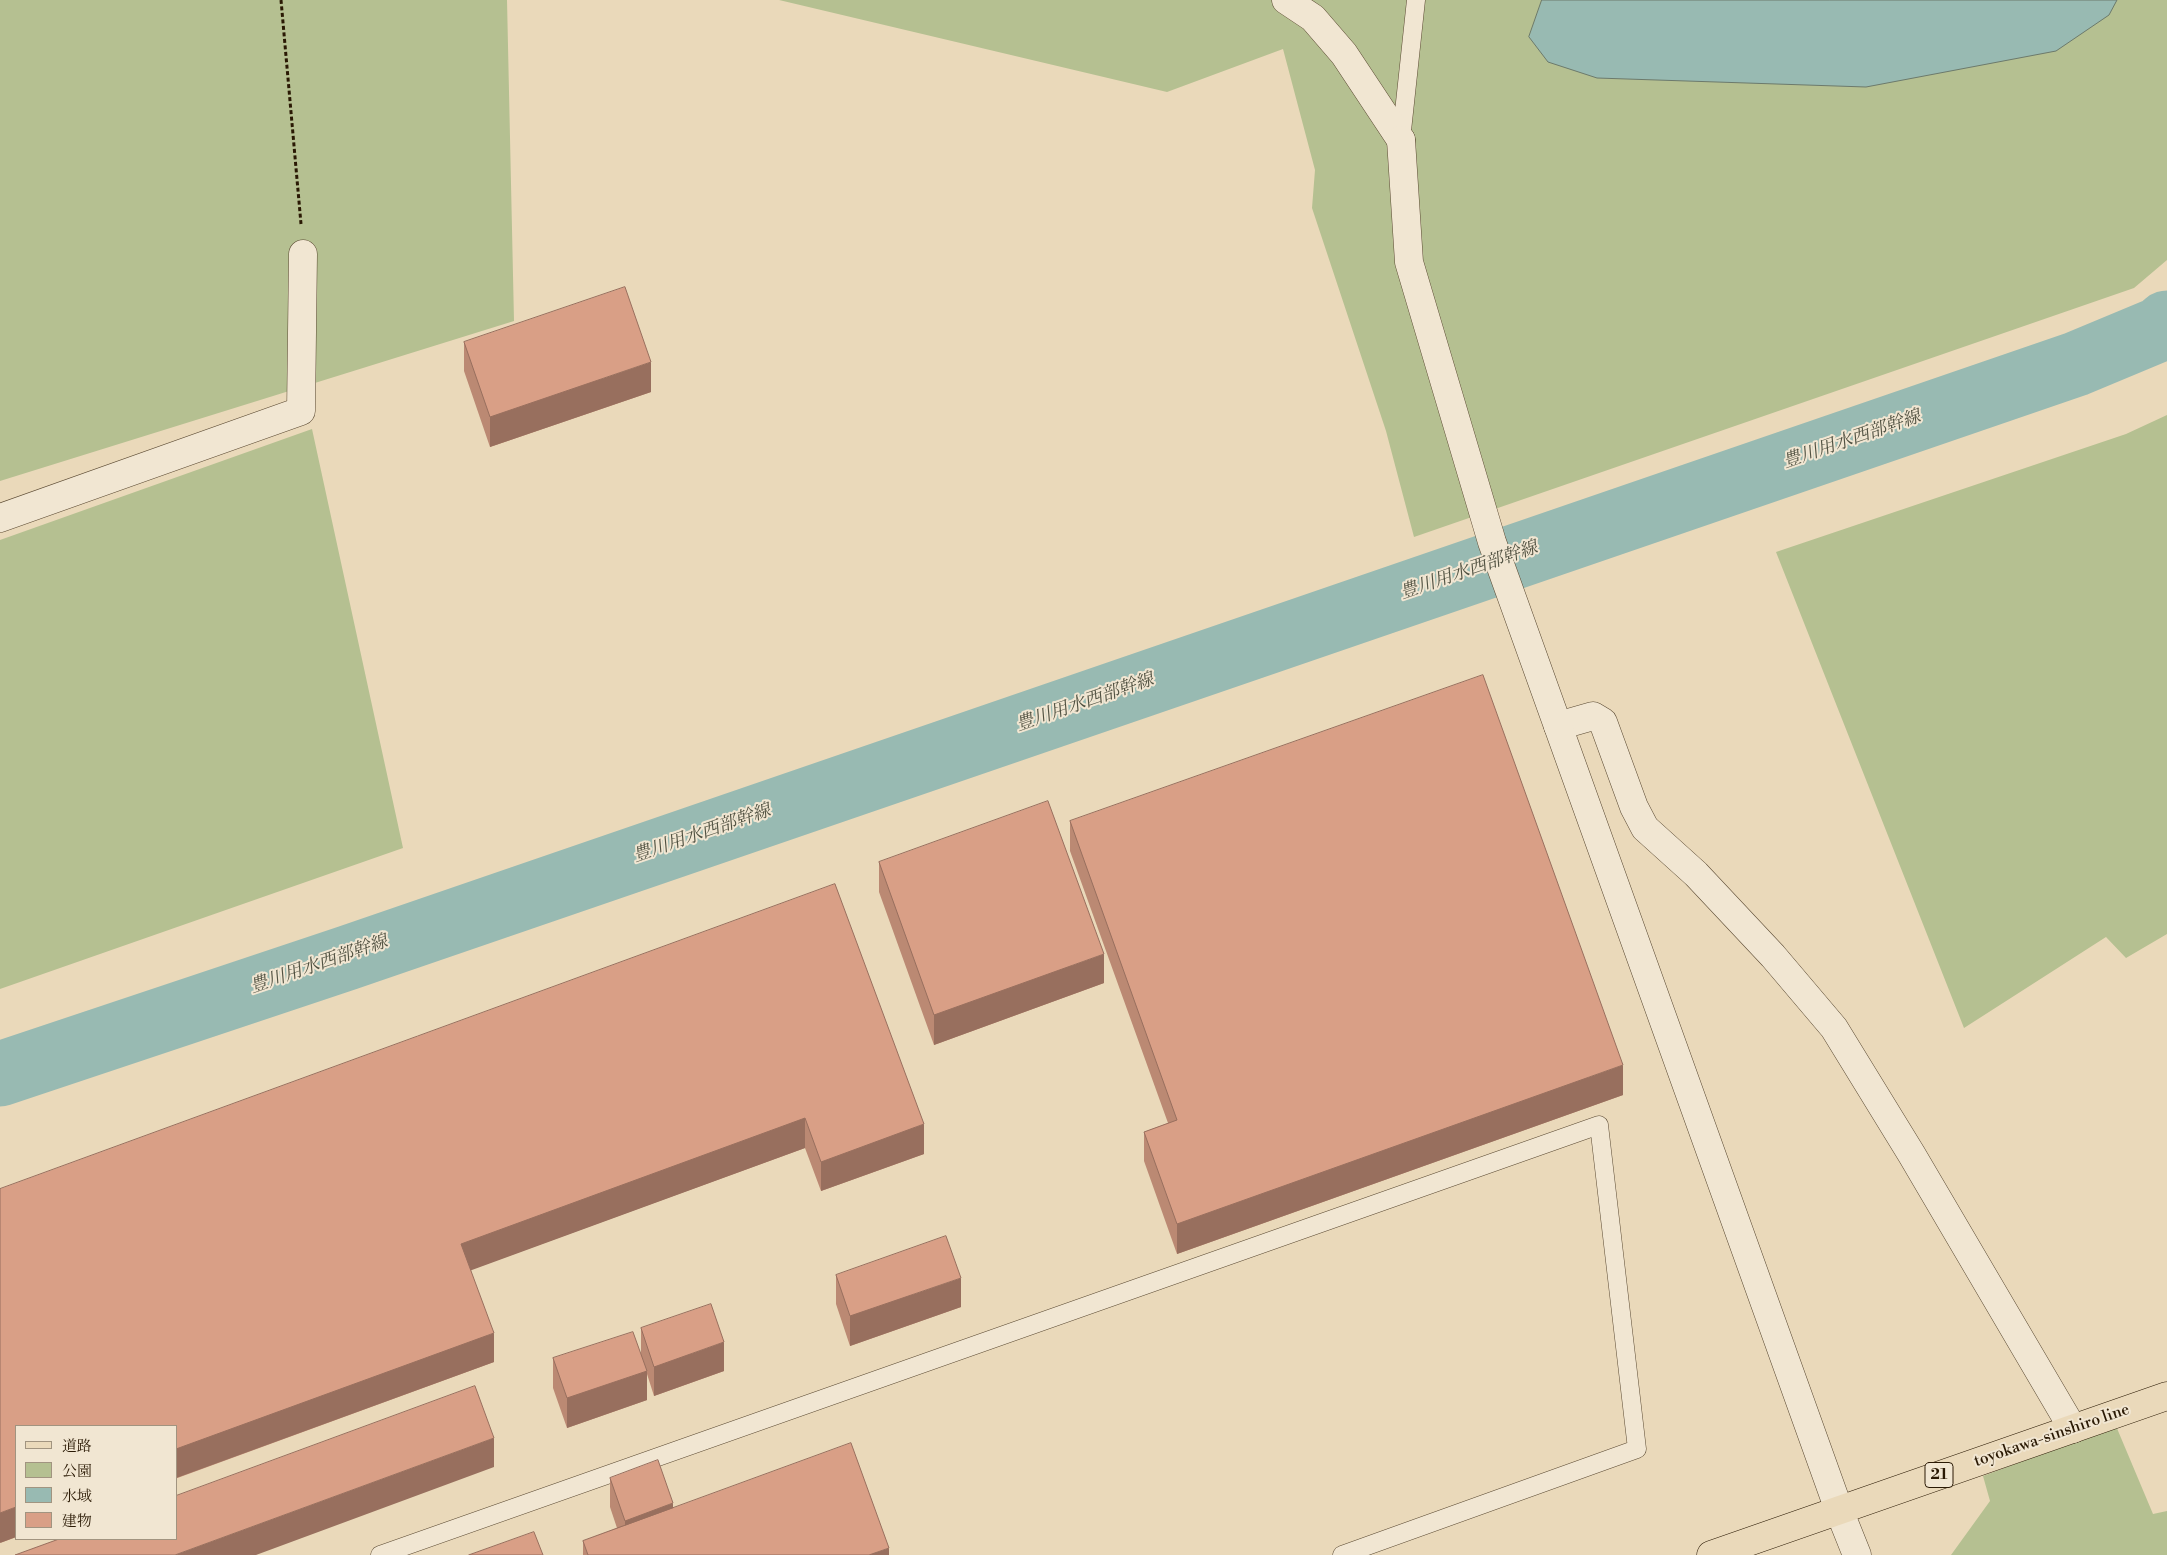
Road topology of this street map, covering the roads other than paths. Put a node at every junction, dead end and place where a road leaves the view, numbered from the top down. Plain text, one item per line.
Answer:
1 (1286, 0) edge
2 (1416, 0) edge
3 (1401, 140) junction
4 (303, 254) road end
5 (0, 518) edge
6 (1558, 726) junction
7 (2167, 1396) edge
8 (2073, 1429) junction
9 (1839, 1510) junction
10 (380, 1555) edge
11 (1342, 1555) edge
12 (1711, 1555) edge
13 (1857, 1555) edge

1 - 3 street
2 - 3 lane
3 - 6 street
4 - 5 street
6 - 8 street
6 - 9 street
7 - 8 main road, toyokawa-sinshiro line / 21
8 - 9 main road, toyokawa-sinshiro line / 21
9 - 12 main road, toyokawa-sinshiro line / 21
9 - 13 street
10 - 11 lane

